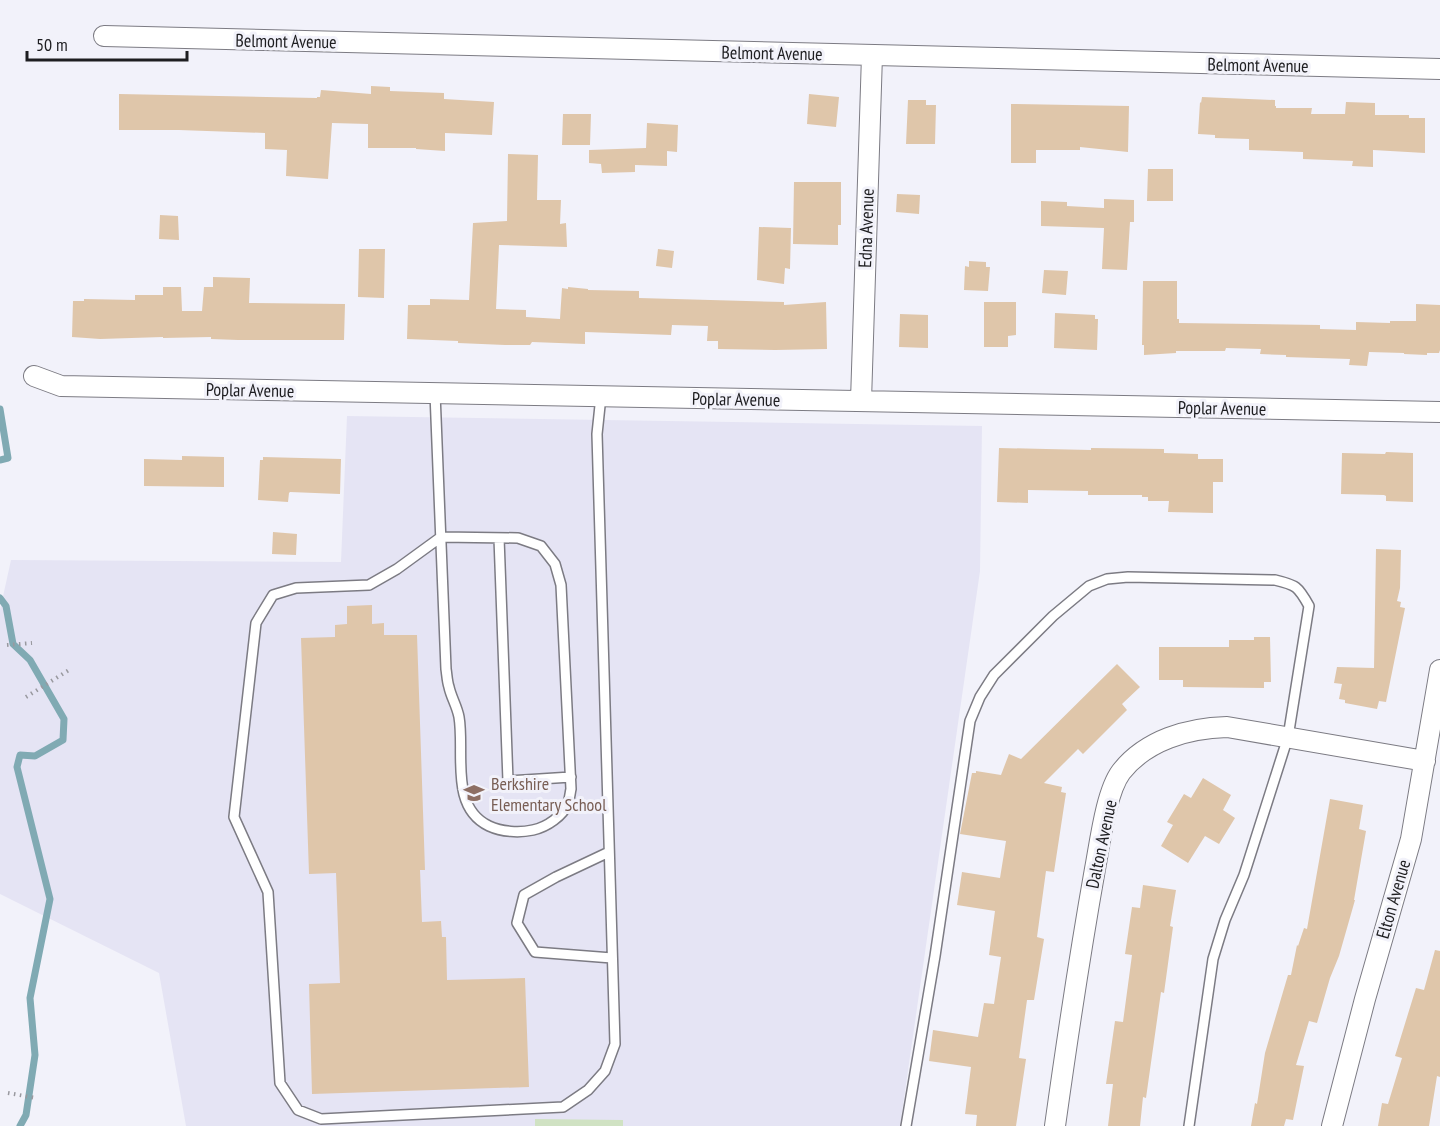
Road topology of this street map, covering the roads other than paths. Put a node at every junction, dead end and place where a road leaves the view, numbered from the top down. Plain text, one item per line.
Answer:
1 (104, 36) dead end
2 (872, 55) junction
3 (1440, 69) edge
4 (34, 376) dead end
5 (435, 393) junction
6 (601, 396) junction
7 (861, 401) junction
8 (1440, 412) edge
9 (441, 537) junction
10 (499, 538) junction
11 (1440, 670) edge
12 (1288, 737) junction
13 (1425, 761) junction
14 (571, 777) junction
15 (609, 852) junction
16 (612, 958) junction
17 (906, 1126) edge
18 (1055, 1126) edge
19 (1190, 1126) edge
20 (1332, 1126) edge

1 - 2 street, Belmont Avenue
2 - 3 street, Belmont Avenue
2 - 7 street, Edna Avenue
4 - 5 street, Poplar Avenue
5 - 6 street, Poplar Avenue
5 - 9 lane
6 - 7 street, Poplar Avenue
6 - 15 lane
7 - 8 street, Poplar Avenue
9 - 10 lane
9 - 14 lane
9 - 16 lane
10 - 14 lane
10 - 14 lane
11 - 13 street, Elton Avenue
12 - 13 street, Dalton Avenue
12 - 17 lane
12 - 18 street, Dalton Avenue
12 - 19 lane
13 - 20 street, Elton Avenue
15 - 16 lane
15 - 16 lane

